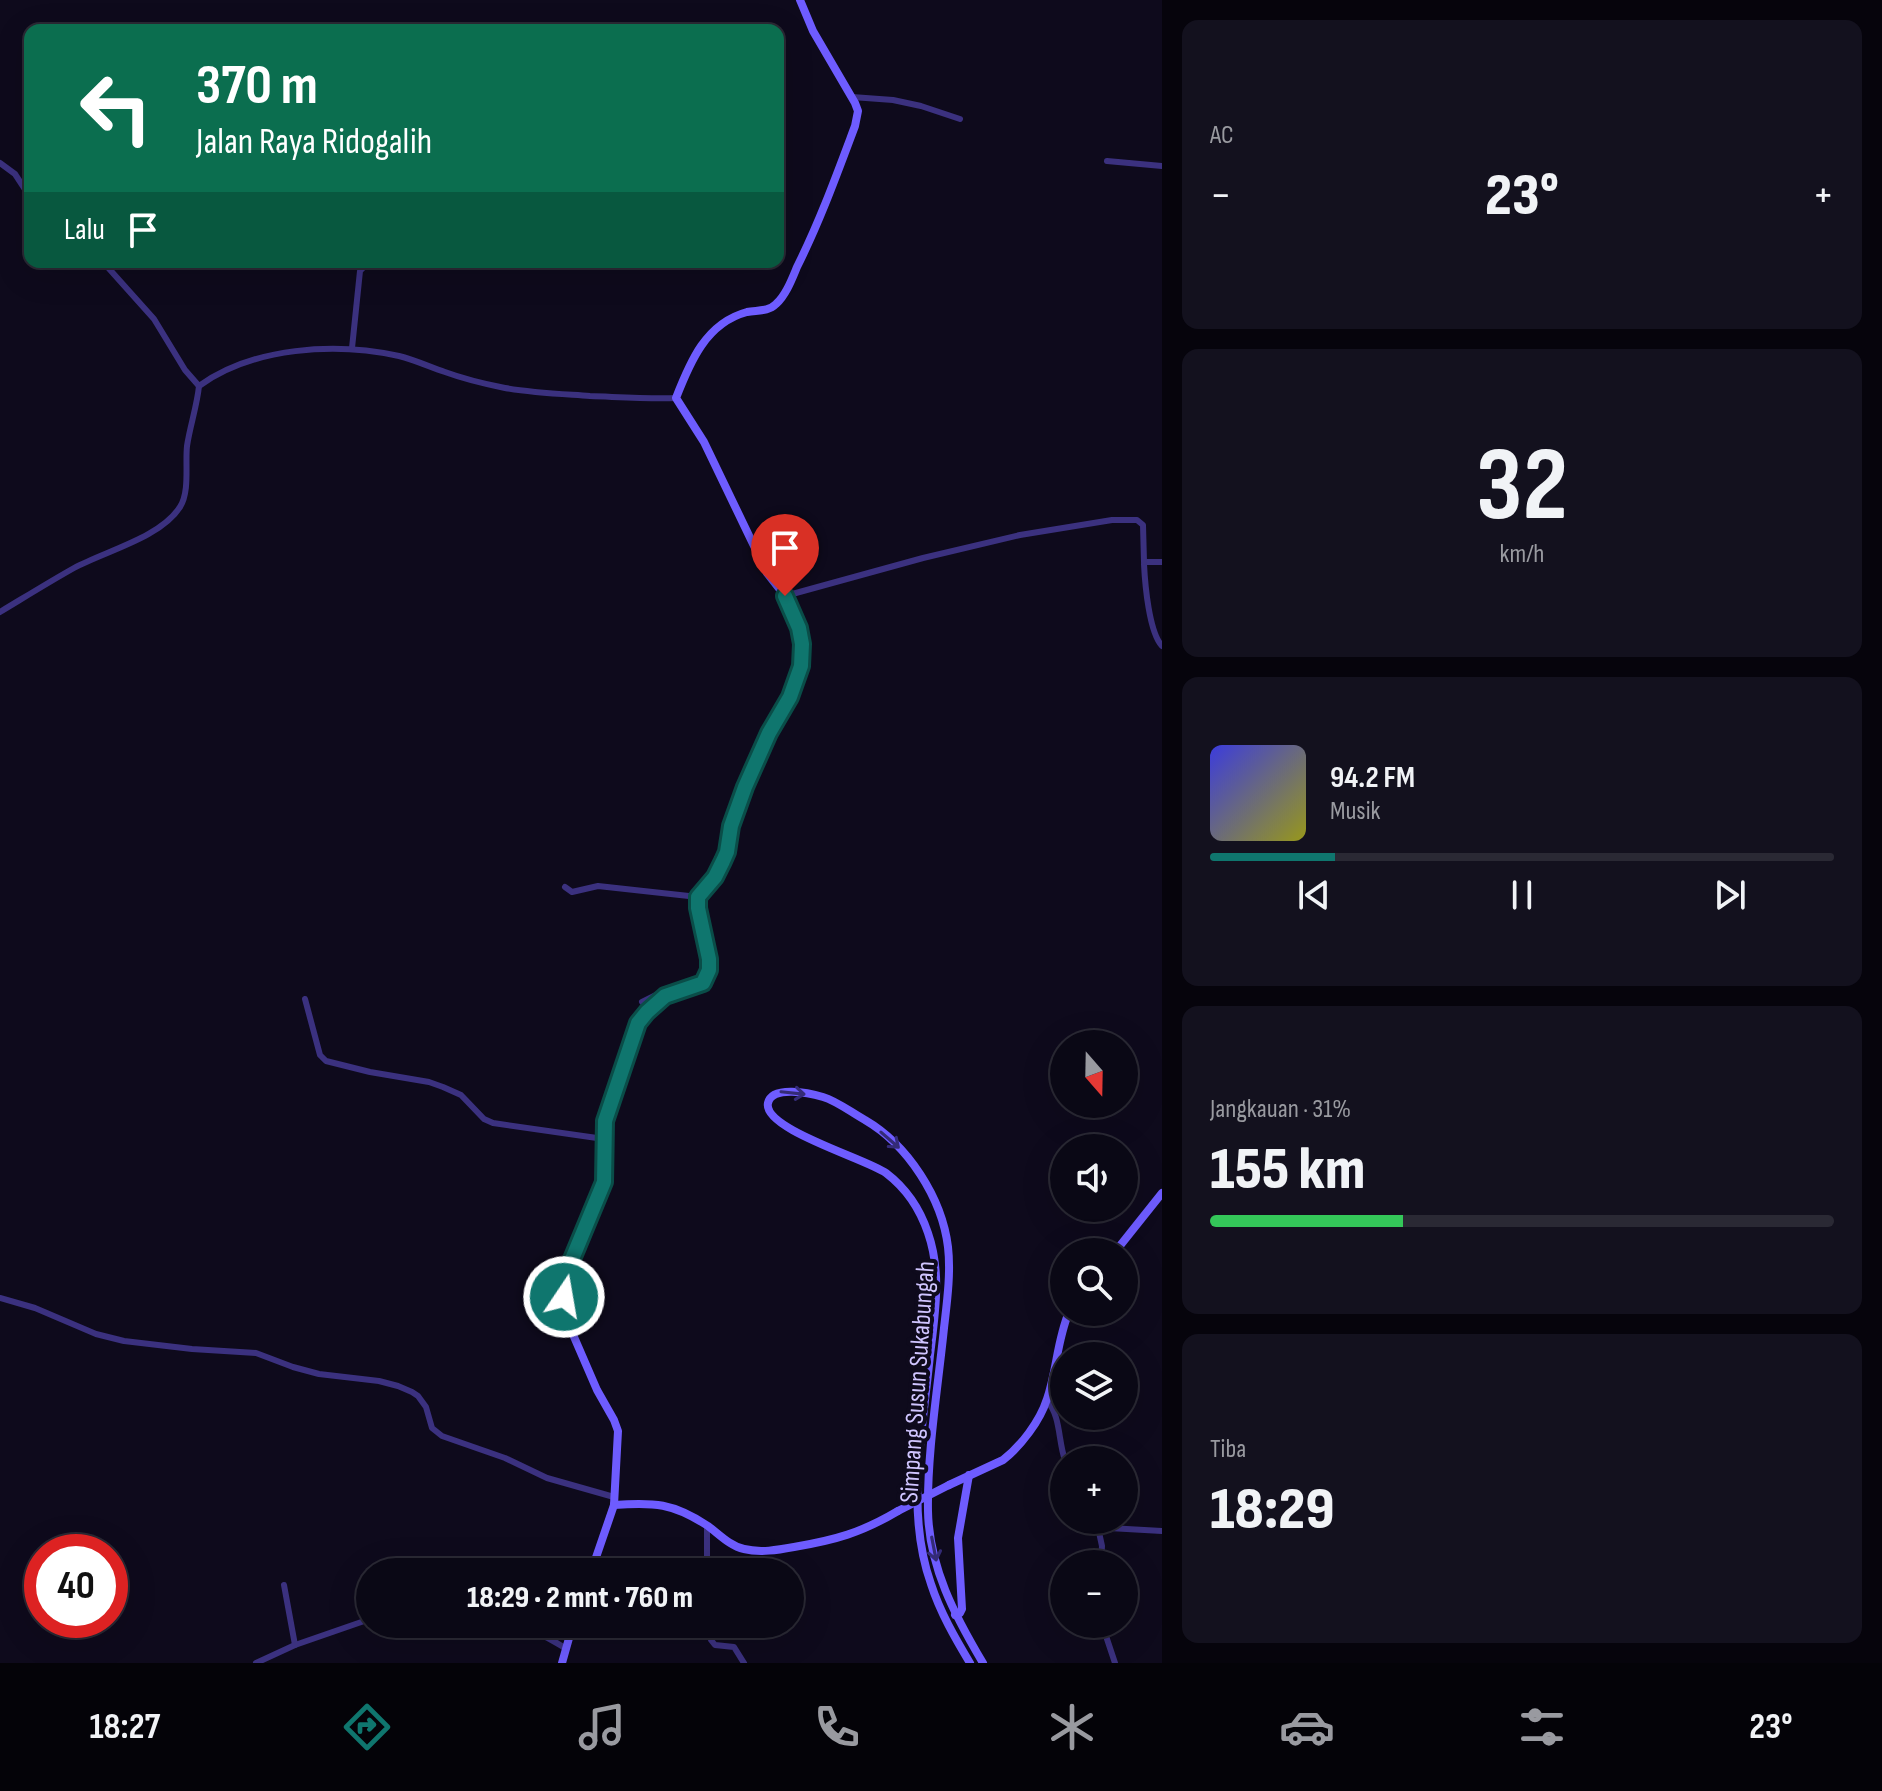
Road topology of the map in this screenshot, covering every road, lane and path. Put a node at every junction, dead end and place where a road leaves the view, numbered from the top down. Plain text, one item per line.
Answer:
1 (800, 0) edge
2 (852, 97) junction
3 (960, 119) dead end
4 (1107, 161) dead end
5 (0, 163) edge
6 (1162, 166) edge
7 (24, 188) edge
8 (108, 268) edge
9 (363, 268) edge
10 (352, 348) junction
11 (199, 386) junction
12 (676, 398) junction
13 (1144, 562) junction
14 (1162, 562) edge
15 (785, 596) junction
16 (0, 612) edge
17 (1162, 646) edge
18 (565, 887) dead end
19 (698, 897) junction
20 (674, 993) junction
21 (305, 999) dead end
22 (642, 1002) dead end
23 (604, 1139) junction
24 (1162, 1193) edge
25 (1126, 1238) edge
26 (0, 1298) edge
27 (1064, 1326) edge
28 (1047, 1401) junction
29 (1061, 1446) edge
30 (969, 1475) junction
31 (614, 1501) junction
32 (707, 1526) junction
33 (1138, 1530) edge
34 (1162, 1531) edge
35 (596, 1558) edge
36 (707, 1558) edge
37 (284, 1585) dead end
38 (955, 1615) junction
39 (356, 1624) edge
40 (547, 1638) edge
41 (568, 1638) edge
42 (711, 1638) edge
43 (1107, 1638) edge
44 (295, 1645) junction
45 (565, 1648) junction
46 (277, 1653) junction
47 (256, 1663) edge
48 (280, 1663) edge
49 (562, 1663) edge
50 (744, 1663) edge
51 (970, 1663) edge
52 (983, 1663) edge
53 (1115, 1663) edge

1 - 2 street
2 - 3 street
2 - 12 street
4 - 6 street
5 - 7 street
8 - 11 street
9 - 10 street
10 - 11 street
10 - 12 street
11 - 16 street
12 - 15 street
13 - 14 street
13 - 15 street
13 - 17 street
15 - 19 street
18 - 19 street
19 - 20 street
20 - 22 street
20 - 23 street
21 - 23 street
23 - 31 street
24 - 25 street
26 - 31 street
27 - 28 street
28 - 29 street
28 - 30 street
30 - 32 street, bridge
30 - 38 street
31 - 32 street
31 - 35 street
32 - 36 street
33 - 34 street
37 - 44 street
51 -> 38 street, Simpang Susun Sukabungah
38 - 52 street, Simpang Susun Sukabungah
39 - 44 street
40 - 45 street
41 - 45 street
42 - 50 street
43 - 53 street
44 - 46 street
45 - 49 street
46 - 47 street
46 - 48 street

